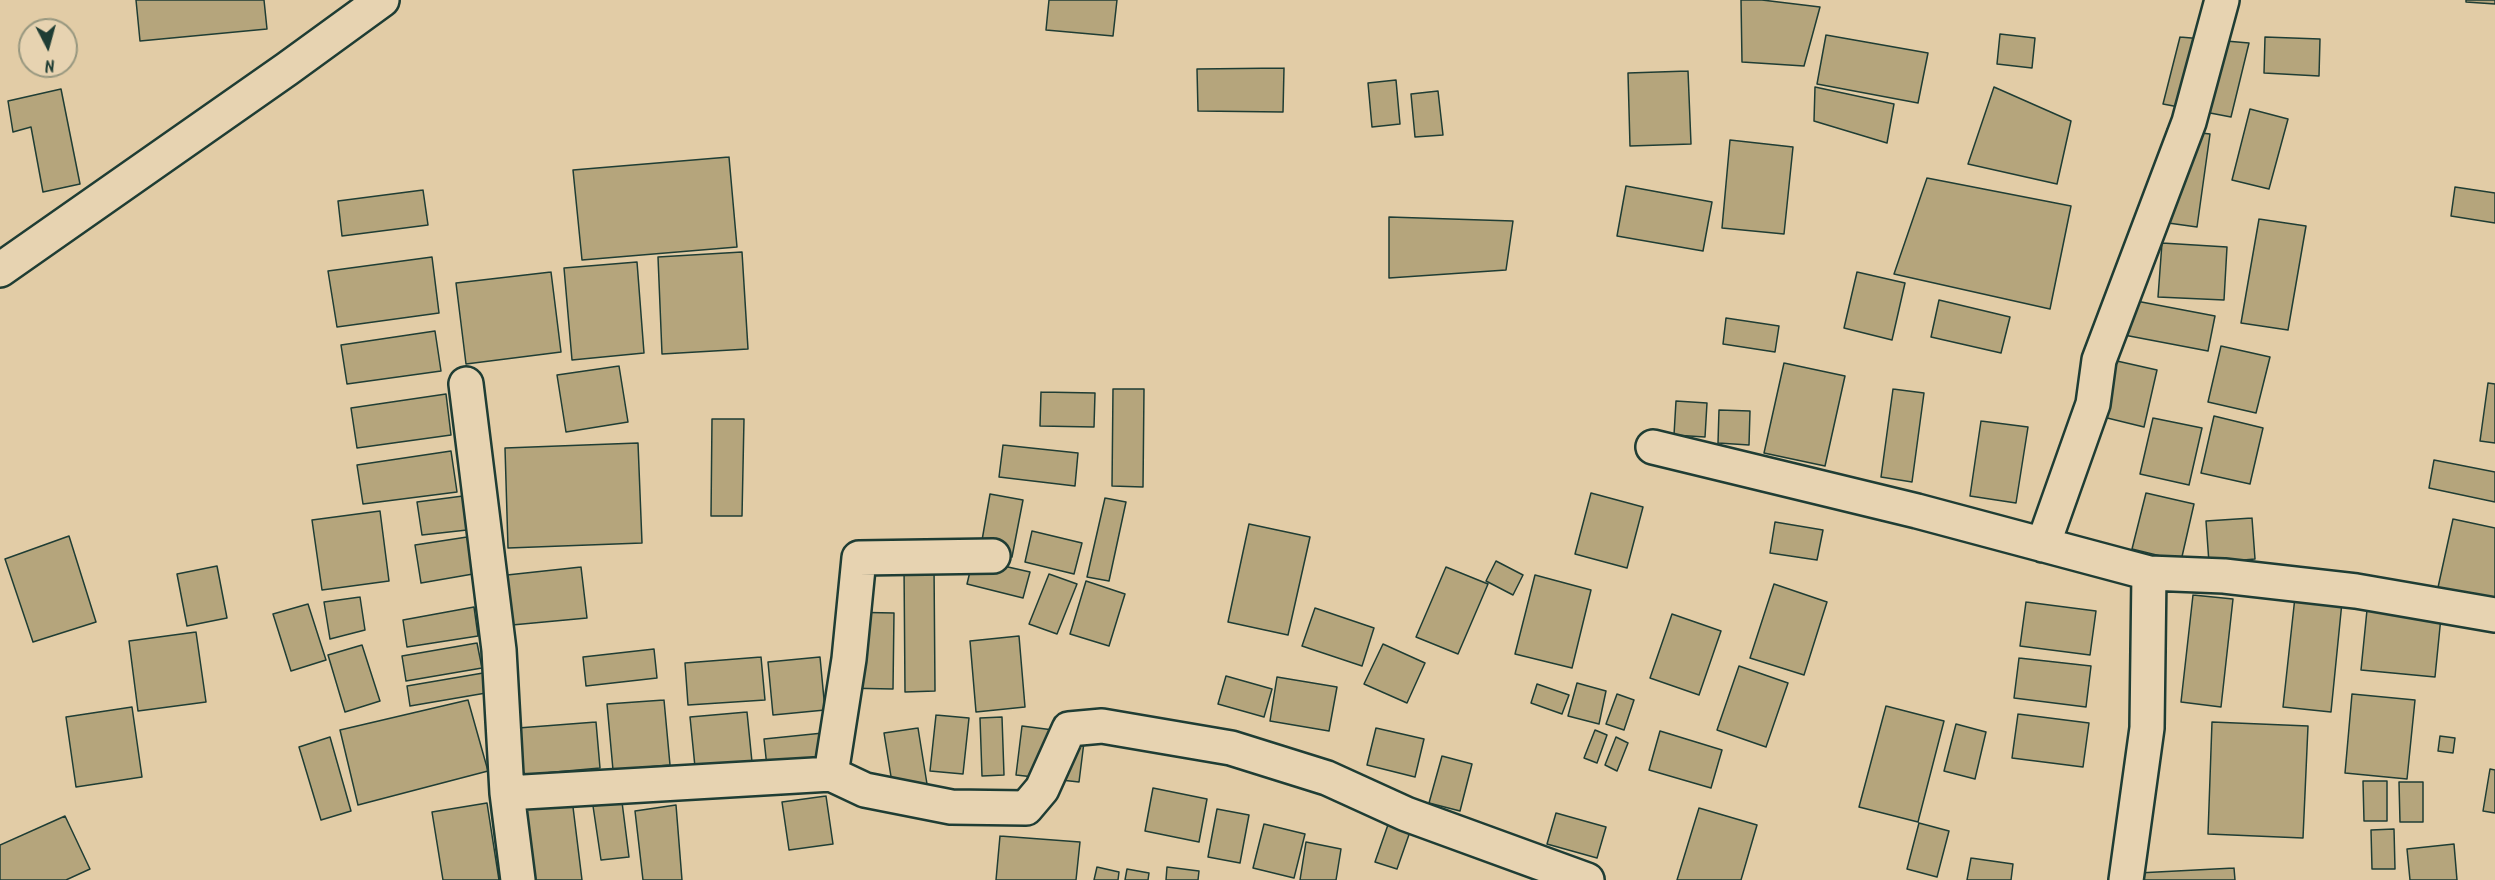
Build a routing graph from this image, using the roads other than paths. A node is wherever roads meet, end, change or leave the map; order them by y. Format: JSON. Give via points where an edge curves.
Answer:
{"nodes":[{"id":1,"x":382,"y":0,"type":"edge"},
{"id":2,"x":2222,"y":0,"type":"edge"},
{"id":3,"x":0,"y":270,"type":"edge"},
{"id":4,"x":466,"y":384,"type":"dead end"},
{"id":5,"x":1653,"y":447,"type":"dead end"},
{"id":6,"x":2043,"y":545,"type":"junction"},
{"id":7,"x":993,"y":556,"type":"dead end"},
{"id":8,"x":2149,"y":573,"type":"junction"},
{"id":9,"x":2495,"y":615,"type":"edge"},
{"id":10,"x":831,"y":774,"type":"junction"},
{"id":11,"x":507,"y":793,"type":"junction"},
{"id":12,"x":518,"y":880,"type":"edge"},
{"id":13,"x":1587,"y":880,"type":"edge"},
{"id":14,"x":2126,"y":880,"type":"edge"}],
"edges":[{"from":1,"to":3,"type":"street"},
{"from":2,"to":6,"type":"street","via":[[2189,122],[2099,360],[2093,405]]},
{"from":4,"to":11,"type":"street","via":[[499,650]]},
{"from":5,"to":6,"type":"street"},
{"from":6,"to":8,"type":"street"},
{"from":7,"to":10,"type":"street","via":[[859,558],[849,659]]},
{"from":8,"to":9,"type":"street","via":[[2224,576],[2345,590]]},
{"from":8,"to":14,"type":"street","via":[[2147,728]]},
{"from":10,"to":11,"type":"street"},
{"from":10,"to":13,"type":"street","via":[[865,790],[951,807],[1026,808],[1042,789],[1069,729],[1102,726],[1231,748],[1327,778],[1406,814]]},
{"from":11,"to":12,"type":"street"}]}
